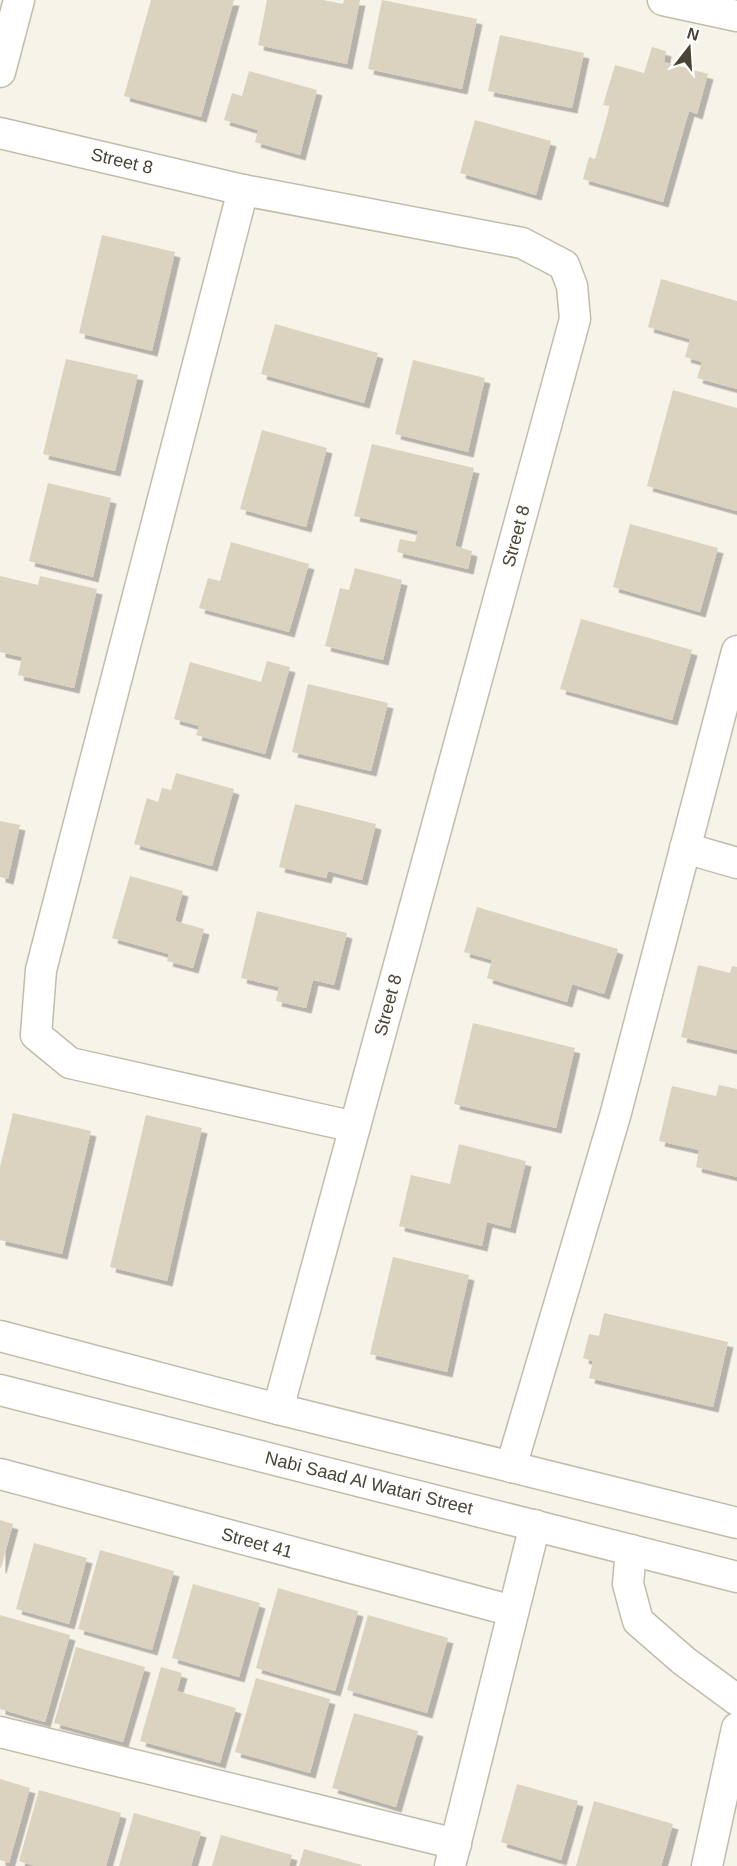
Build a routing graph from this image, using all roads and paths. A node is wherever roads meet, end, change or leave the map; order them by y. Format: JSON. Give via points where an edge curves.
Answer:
{"nodes":[{"id":1,"x":19,"y":0,"type":"edge"},
{"id":2,"x":668,"y":1,"type":"edge"},
{"id":3,"x":725,"y":9,"type":"edge"},
{"id":4,"x":0,"y":72,"type":"edge"},
{"id":5,"x":0,"y":133,"type":"edge"},
{"id":6,"x":243,"y":190,"type":"junction"},
{"id":7,"x":737,"y":651,"type":"edge"},
{"id":8,"x":685,"y":848,"type":"junction"},
{"id":9,"x":737,"y":862,"type":"edge"},
{"id":10,"x":355,"y":1126,"type":"junction"},
{"id":11,"x":0,"y":1336,"type":"edge"},
{"id":12,"x":0,"y":1390,"type":"edge"},
{"id":13,"x":278,"y":1409,"type":"junction"},
{"id":14,"x":511,"y":1467,"type":"junction"},
{"id":15,"x":0,"y":1474,"type":"edge"},
{"id":16,"x":737,"y":1523,"type":"edge"},
{"id":17,"x":535,"y":1525,"type":"junction"},
{"id":18,"x":631,"y":1550,"type":"junction"},
{"id":19,"x":737,"y":1577,"type":"edge"},
{"id":20,"x":513,"y":1611,"type":"junction"},
{"id":21,"x":737,"y":1700,"type":"edge"},
{"id":22,"x":737,"y":1728,"type":"edge"},
{"id":23,"x":0,"y":1732,"type":"edge"},
{"id":24,"x":453,"y":1855,"type":"edge"},
{"id":25,"x":707,"y":1866,"type":"edge"}],
"edges":[{"from":1,"to":4,"type":"street"},
{"from":2,"to":3,"type":"street"},
{"from":5,"to":6,"type":"street","name":"Street 8"},
{"from":6,"to":10,"type":"street","via":[[41,970],[36,1035],[70,1063]]},
{"from":6,"to":10,"type":"street","name":"Street 8","via":[[522,243],[564,265],[572,286],[575,319]]},
{"from":7,"to":8,"type":"street"},
{"from":8,"to":9,"type":"street"},
{"from":8,"to":14,"type":"street","via":[[615,1116]]},
{"from":10,"to":13,"type":"street","name":"Street 8"},
{"from":11,"to":13,"type":"street"},
{"from":12,"to":17,"type":"street","name":"Nabi Saad Al Watari Street"},
{"from":13,"to":14,"type":"street"},
{"from":14,"to":16,"type":"street"},
{"from":15,"to":20,"type":"street","name":"Street 41"},
{"from":17,"to":18,"type":"street","name":"Nabi Saad Al Watari Street"},
{"from":17,"to":20,"type":"street"},
{"from":18,"to":19,"type":"street","name":"Nabi Saad Al Watari Street"},
{"from":18,"to":21,"type":"street","via":[[628,1584],[638,1621]]},
{"from":20,"to":24,"type":"street"},
{"from":22,"to":25,"type":"street"},
{"from":23,"to":24,"type":"street"}]}
